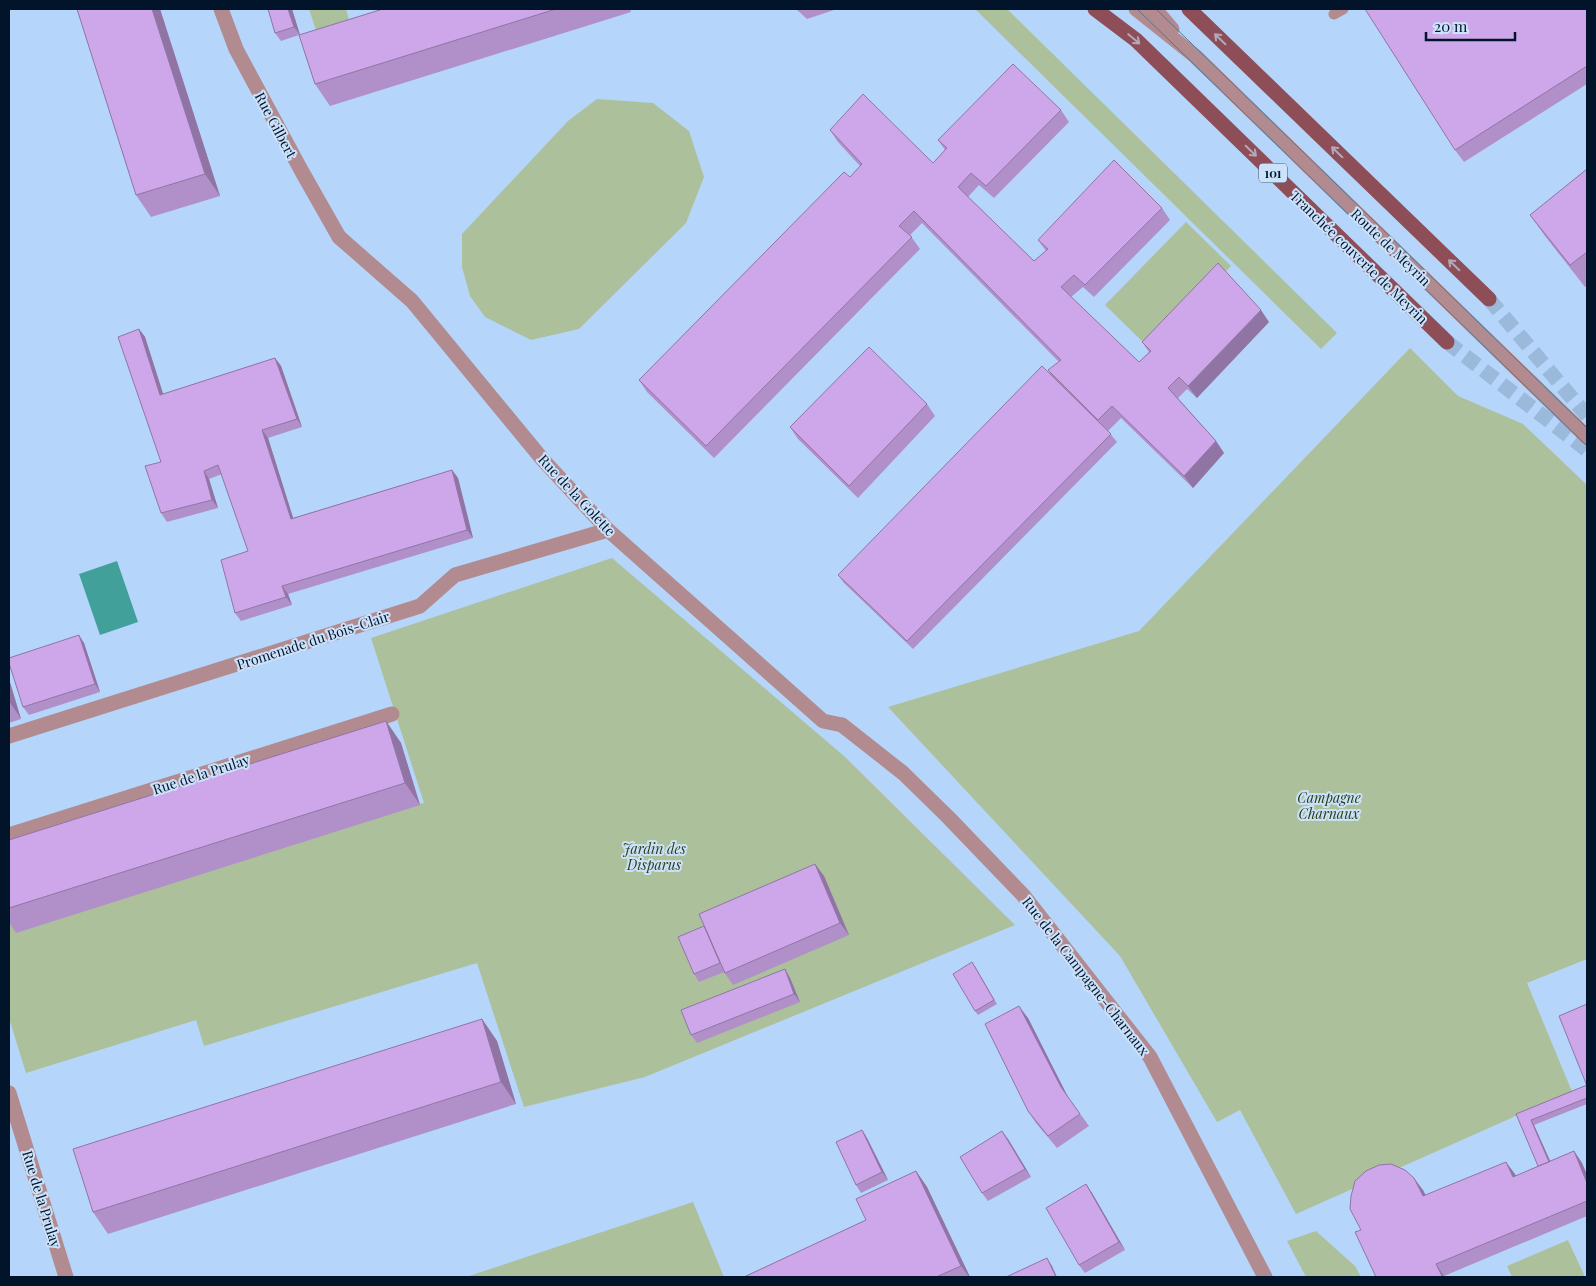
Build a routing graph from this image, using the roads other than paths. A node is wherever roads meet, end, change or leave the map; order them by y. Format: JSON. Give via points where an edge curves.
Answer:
{"nodes":[{"id":1,"x":221,"y":9,"type":"edge"},
{"id":2,"x":1095,"y":9,"type":"edge"},
{"id":3,"x":1136,"y":9,"type":"edge"},
{"id":4,"x":1155,"y":9,"type":"edge"},
{"id":5,"x":1189,"y":9,"type":"edge"},
{"id":6,"x":1195,"y":56,"type":"junction"},
{"id":7,"x":339,"y":237,"type":"joint"},
{"id":8,"x":1489,"y":299,"type":"tunnel mouth"},
{"id":9,"x":1447,"y":342,"type":"tunnel mouth"},
{"id":10,"x":1587,"y":437,"type":"edge"},
{"id":11,"x":608,"y":530,"type":"junction"},
{"id":12,"x":392,"y":714,"type":"dead end"},
{"id":13,"x":842,"y":725,"type":"joint"},
{"id":14,"x":9,"y":736,"type":"edge"},
{"id":15,"x":9,"y":835,"type":"edge"},
{"id":16,"x":9,"y":1093,"type":"edge"},
{"id":17,"x":66,"y":1277,"type":"edge"},
{"id":18,"x":1266,"y":1277,"type":"edge"}],
"edges":[{"from":1,"to":7,"type":"street","name":"Rue Gilbert","via":[[236,49]]},
{"from":2,"to":9,"type":"main road","name":"Tranchée couverte de Meyrin","number":"101","one_way":true,"via":[[1136,40]]},
{"from":3,"to":6,"type":"street"},
{"from":4,"to":6,"type":"street"},
{"from":8,"to":5,"type":"main road","one_way":true},
{"from":6,"to":10,"type":"street","name":"Route de Meyrin"},
{"from":7,"to":11,"type":"street","name":"Rue de la Golette","via":[[412,301],[543,460]]},
{"from":11,"to":13,"type":"street","name":"Rue de la Golette","via":[[823,721]]},
{"from":11,"to":14,"type":"street","name":"Promenade du Bois-Clair","via":[[455,575],[420,606]]},
{"from":12,"to":15,"type":"street","name":"Rue de la Prulay"},
{"from":13,"to":18,"type":"street","name":"Rue de la Campagne-Charnaux","via":[[903,773],[1023,895],[1150,1057]]},
{"from":16,"to":17,"type":"street","name":"Rue de la Prulay"}]}
